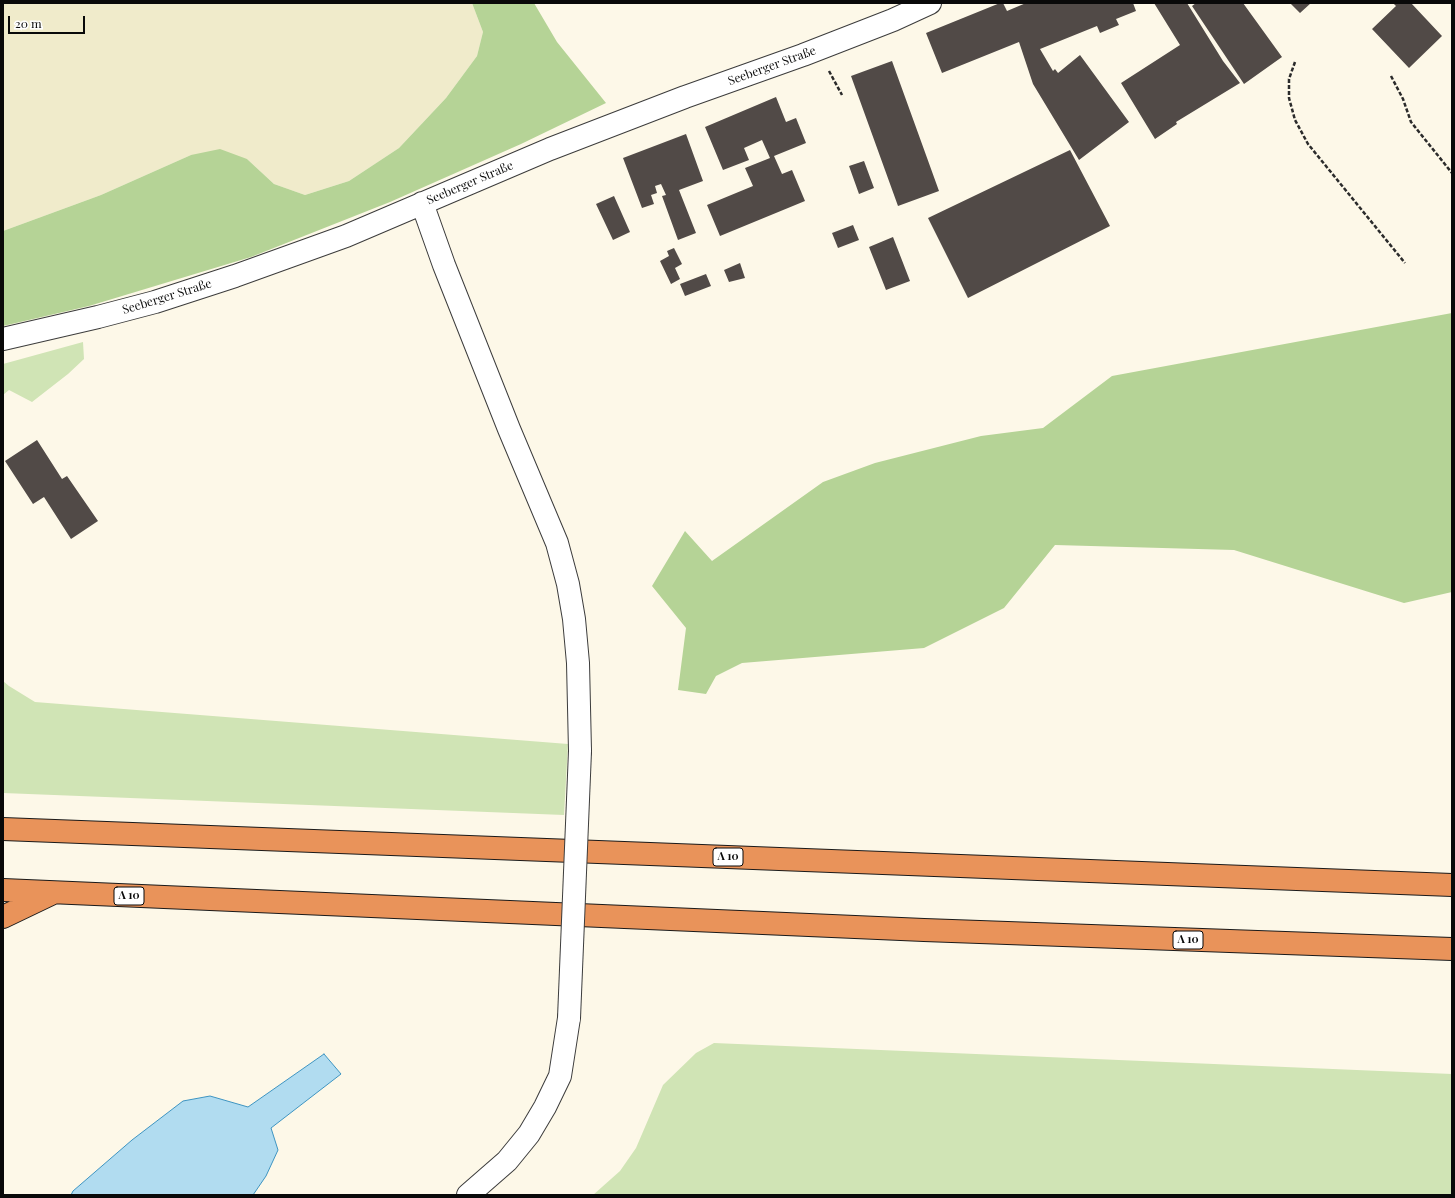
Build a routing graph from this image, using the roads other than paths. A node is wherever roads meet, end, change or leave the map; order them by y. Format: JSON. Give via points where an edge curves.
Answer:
{"nodes":[{"id":1,"x":930,"y":3,"type":"edge"},
{"id":2,"x":422,"y":204,"type":"junction"},
{"id":3,"x":3,"y":339,"type":"edge"},
{"id":4,"x":3,"y":829,"type":"edge"},
{"id":5,"x":1452,"y":885,"type":"edge"},
{"id":6,"x":3,"y":890,"type":"edge"},
{"id":7,"x":53,"y":892,"type":"junction"},
{"id":8,"x":3,"y":917,"type":"edge"},
{"id":9,"x":1452,"y":949,"type":"edge"},
{"id":10,"x":468,"y":1195,"type":"edge"}],
"edges":[{"from":1,"to":2,"type":"street","name":"Seeberger Straße","via":[[803,55],[556,147]]},
{"from":2,"to":3,"type":"street","name":"Seeberger Straße","via":[[346,236],[155,302]]},
{"from":2,"to":10,"type":"street","bridge":true,"via":[[509,429],[557,543],[568,584],[578,663],[580,751],[569,1018],[560,1076],[529,1134],[507,1161]]},
{"from":4,"to":5,"type":"highway","number":"A 10"},
{"from":6,"to":7,"type":"highway","number":"A 10"},
{"from":7,"to":8,"type":"highway"},
{"from":7,"to":9,"type":"highway","number":"A 10","via":[[924,930]]}]}
